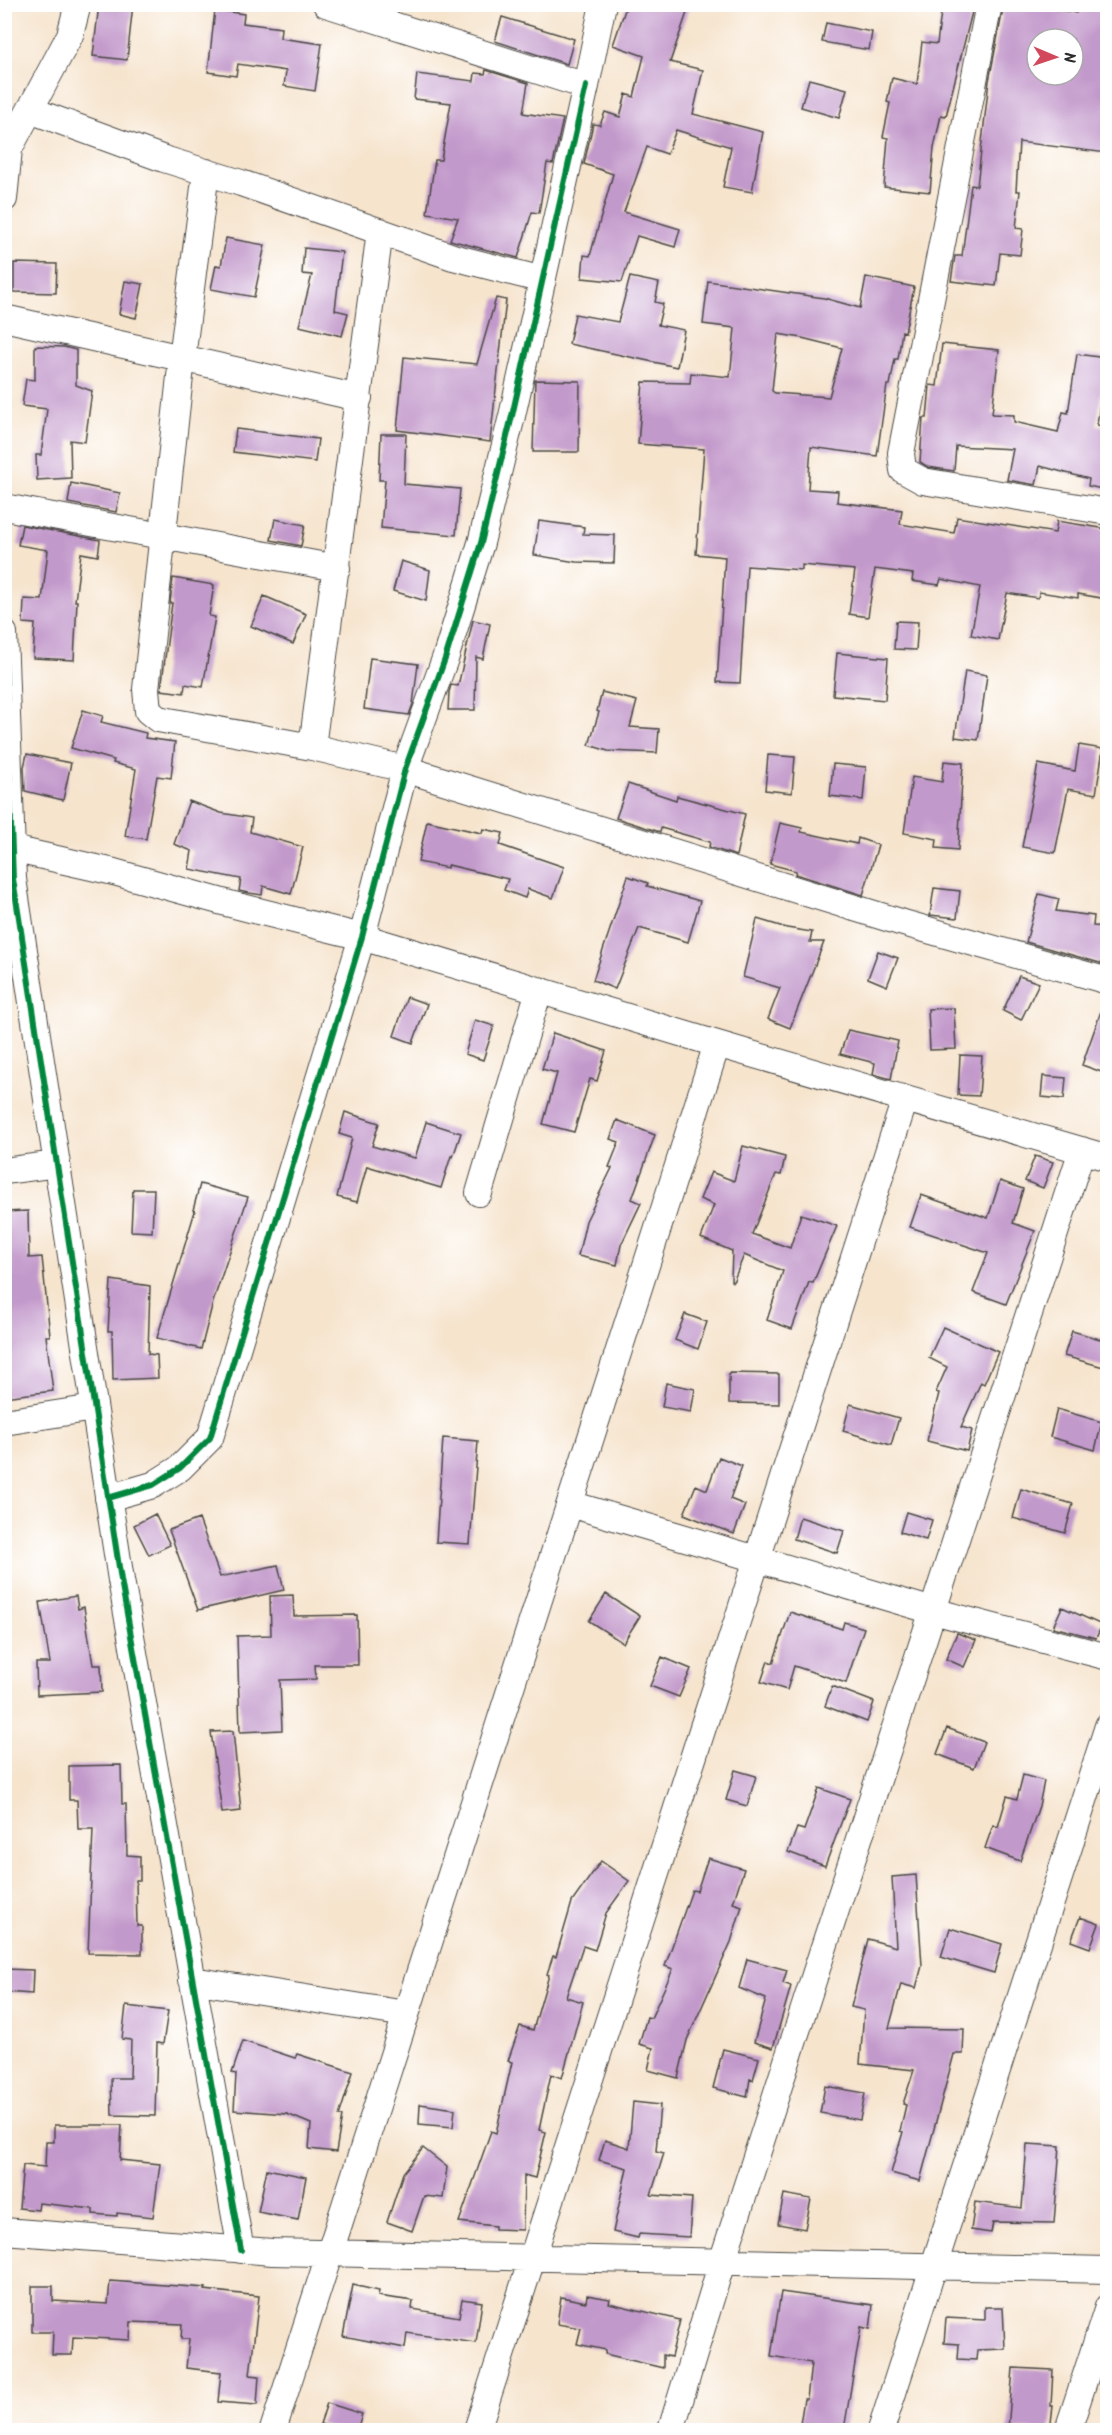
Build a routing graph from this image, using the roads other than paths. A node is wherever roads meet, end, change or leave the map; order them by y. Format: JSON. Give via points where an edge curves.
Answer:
{"nodes":[{"id":1,"x":78,"y":4,"type":"edge"},
{"id":2,"x":326,"y":4,"type":"edge"},
{"id":3,"x":603,"y":4,"type":"edge"},
{"id":4,"x":989,"y":4,"type":"edge"},
{"id":5,"x":586,"y":86,"type":"junction"},
{"id":6,"x":30,"y":110,"type":"junction"},
{"id":7,"x":7,"y":149,"type":"edge"},
{"id":8,"x":206,"y":172,"type":"junction"},
{"id":9,"x":4,"y":199,"type":"edge"},
{"id":10,"x":380,"y":231,"type":"junction"},
{"id":11,"x":543,"y":280,"type":"junction"},
{"id":12,"x":4,"y":318,"type":"edge"},
{"id":13,"x":182,"y":358,"type":"junction"},
{"id":14,"x":359,"y":398,"type":"junction"},
{"id":15,"x":4,"y":507,"type":"edge"},
{"id":16,"x":1107,"y":512,"type":"edge"},
{"id":17,"x":161,"y":536,"type":"junction"},
{"id":18,"x":337,"y":568,"type":"junction"},
{"id":19,"x":4,"y":633,"type":"edge"},
{"id":20,"x":312,"y":747,"type":"junction"},
{"id":21,"x":405,"y":769,"type":"junction"},
{"id":22,"x":12,"y":849,"type":"junction"},
{"id":23,"x":9,"y":879,"type":"edge"},
{"id":24,"x":362,"y":937,"type":"junction"},
{"id":25,"x":1107,"y":981,"type":"edge"},
{"id":26,"x":539,"y":990,"type":"junction"},
{"id":27,"x":717,"y":1044,"type":"junction"},
{"id":28,"x":905,"y":1099,"type":"junction"},
{"id":29,"x":1082,"y":1150,"type":"junction"},
{"id":30,"x":1107,"y":1158,"type":"edge"},
{"id":31,"x":57,"y":1164,"type":"junction"},
{"id":32,"x":4,"y":1171,"type":"edge"},
{"id":33,"x":479,"y":1193,"type":"dead end"},
{"id":34,"x":94,"y":1408,"type":"junction"},
{"id":35,"x":4,"y":1422,"type":"edge"},
{"id":36,"x":108,"y":1498,"type":"junction"},
{"id":37,"x":570,"y":1504,"type":"junction"},
{"id":38,"x":758,"y":1559,"type":"junction"},
{"id":39,"x":933,"y":1611,"type":"junction"},
{"id":40,"x":1107,"y":1657,"type":"edge"},
{"id":41,"x":1107,"y":1726,"type":"edge"},
{"id":42,"x":192,"y":1980,"type":"junction"},
{"id":43,"x":406,"y":2014,"type":"junction"},
{"id":44,"x":4,"y":2231,"type":"edge"},
{"id":45,"x":241,"y":2250,"type":"junction"},
{"id":46,"x":329,"y":2254,"type":"junction"},
{"id":47,"x":533,"y":2258,"type":"junction"},
{"id":48,"x":722,"y":2262,"type":"junction"},
{"id":49,"x":934,"y":2267,"type":"junction"},
{"id":50,"x":1107,"y":2270,"type":"edge"},
{"id":51,"x":1107,"y":2307,"type":"edge"},
{"id":52,"x":273,"y":2430,"type":"edge"},
{"id":53,"x":477,"y":2430,"type":"edge"},
{"id":54,"x":671,"y":2430,"type":"edge"},
{"id":55,"x":881,"y":2430,"type":"edge"},
{"id":56,"x":1068,"y":2430,"type":"edge"}],
"edges":[{"from":1,"to":6,"type":"street","via":[[70,35]]},
{"from":2,"to":5,"type":"street"},
{"from":3,"to":5,"type":"street"},
{"from":4,"to":16,"type":"street","via":[[901,453],[903,470],[923,482]]},
{"from":5,"to":11,"type":"street"},
{"from":6,"to":7,"type":"street"},
{"from":6,"to":8,"type":"street"},
{"from":7,"to":9,"type":"street"},
{"from":8,"to":10,"type":"street"},
{"from":8,"to":13,"type":"street"},
{"from":10,"to":11,"type":"street","via":[[453,257]]},
{"from":10,"to":14,"type":"street"},
{"from":11,"to":21,"type":"street","via":[[481,543]]},
{"from":12,"to":13,"type":"street"},
{"from":13,"to":14,"type":"street"},
{"from":13,"to":17,"type":"street"},
{"from":14,"to":18,"type":"street"},
{"from":15,"to":17,"type":"street"},
{"from":17,"to":18,"type":"street"},
{"from":17,"to":20,"type":"street","via":[[146,689],[148,711],[158,719]]},
{"from":18,"to":20,"type":"street"},
{"from":19,"to":22,"type":"street"},
{"from":20,"to":21,"type":"street"},
{"from":21,"to":24,"type":"street"},
{"from":21,"to":25,"type":"street","via":[[900,922]]},
{"from":22,"to":23,"type":"street"},
{"from":22,"to":24,"type":"street"},
{"from":23,"to":31,"type":"street"},
{"from":24,"to":26,"type":"street"},
{"from":24,"to":36,"type":"street","via":[[210,1438],[180,1467],[153,1485]]},
{"from":26,"to":27,"type":"street"},
{"from":26,"to":33,"type":"street"},
{"from":27,"to":28,"type":"street"},
{"from":27,"to":37,"type":"street"},
{"from":28,"to":29,"type":"street"},
{"from":28,"to":38,"type":"street"},
{"from":29,"to":30,"type":"street"},
{"from":29,"to":39,"type":"street"},
{"from":31,"to":32,"type":"street"},
{"from":31,"to":34,"type":"street"},
{"from":34,"to":35,"type":"street"},
{"from":34,"to":36,"type":"street"},
{"from":36,"to":42,"type":"street"},
{"from":37,"to":38,"type":"street"},
{"from":37,"to":43,"type":"street"},
{"from":38,"to":39,"type":"street"},
{"from":38,"to":47,"type":"street"},
{"from":39,"to":40,"type":"street"},
{"from":39,"to":48,"type":"street"},
{"from":41,"to":49,"type":"street"},
{"from":42,"to":43,"type":"street"},
{"from":42,"to":45,"type":"street"},
{"from":43,"to":46,"type":"street"},
{"from":44,"to":45,"type":"street"},
{"from":45,"to":46,"type":"street"},
{"from":46,"to":47,"type":"street"},
{"from":46,"to":52,"type":"street"},
{"from":47,"to":48,"type":"street"},
{"from":47,"to":53,"type":"street"},
{"from":48,"to":49,"type":"street"},
{"from":48,"to":54,"type":"street"},
{"from":49,"to":50,"type":"street"},
{"from":49,"to":55,"type":"street"},
{"from":51,"to":56,"type":"street"}]}
